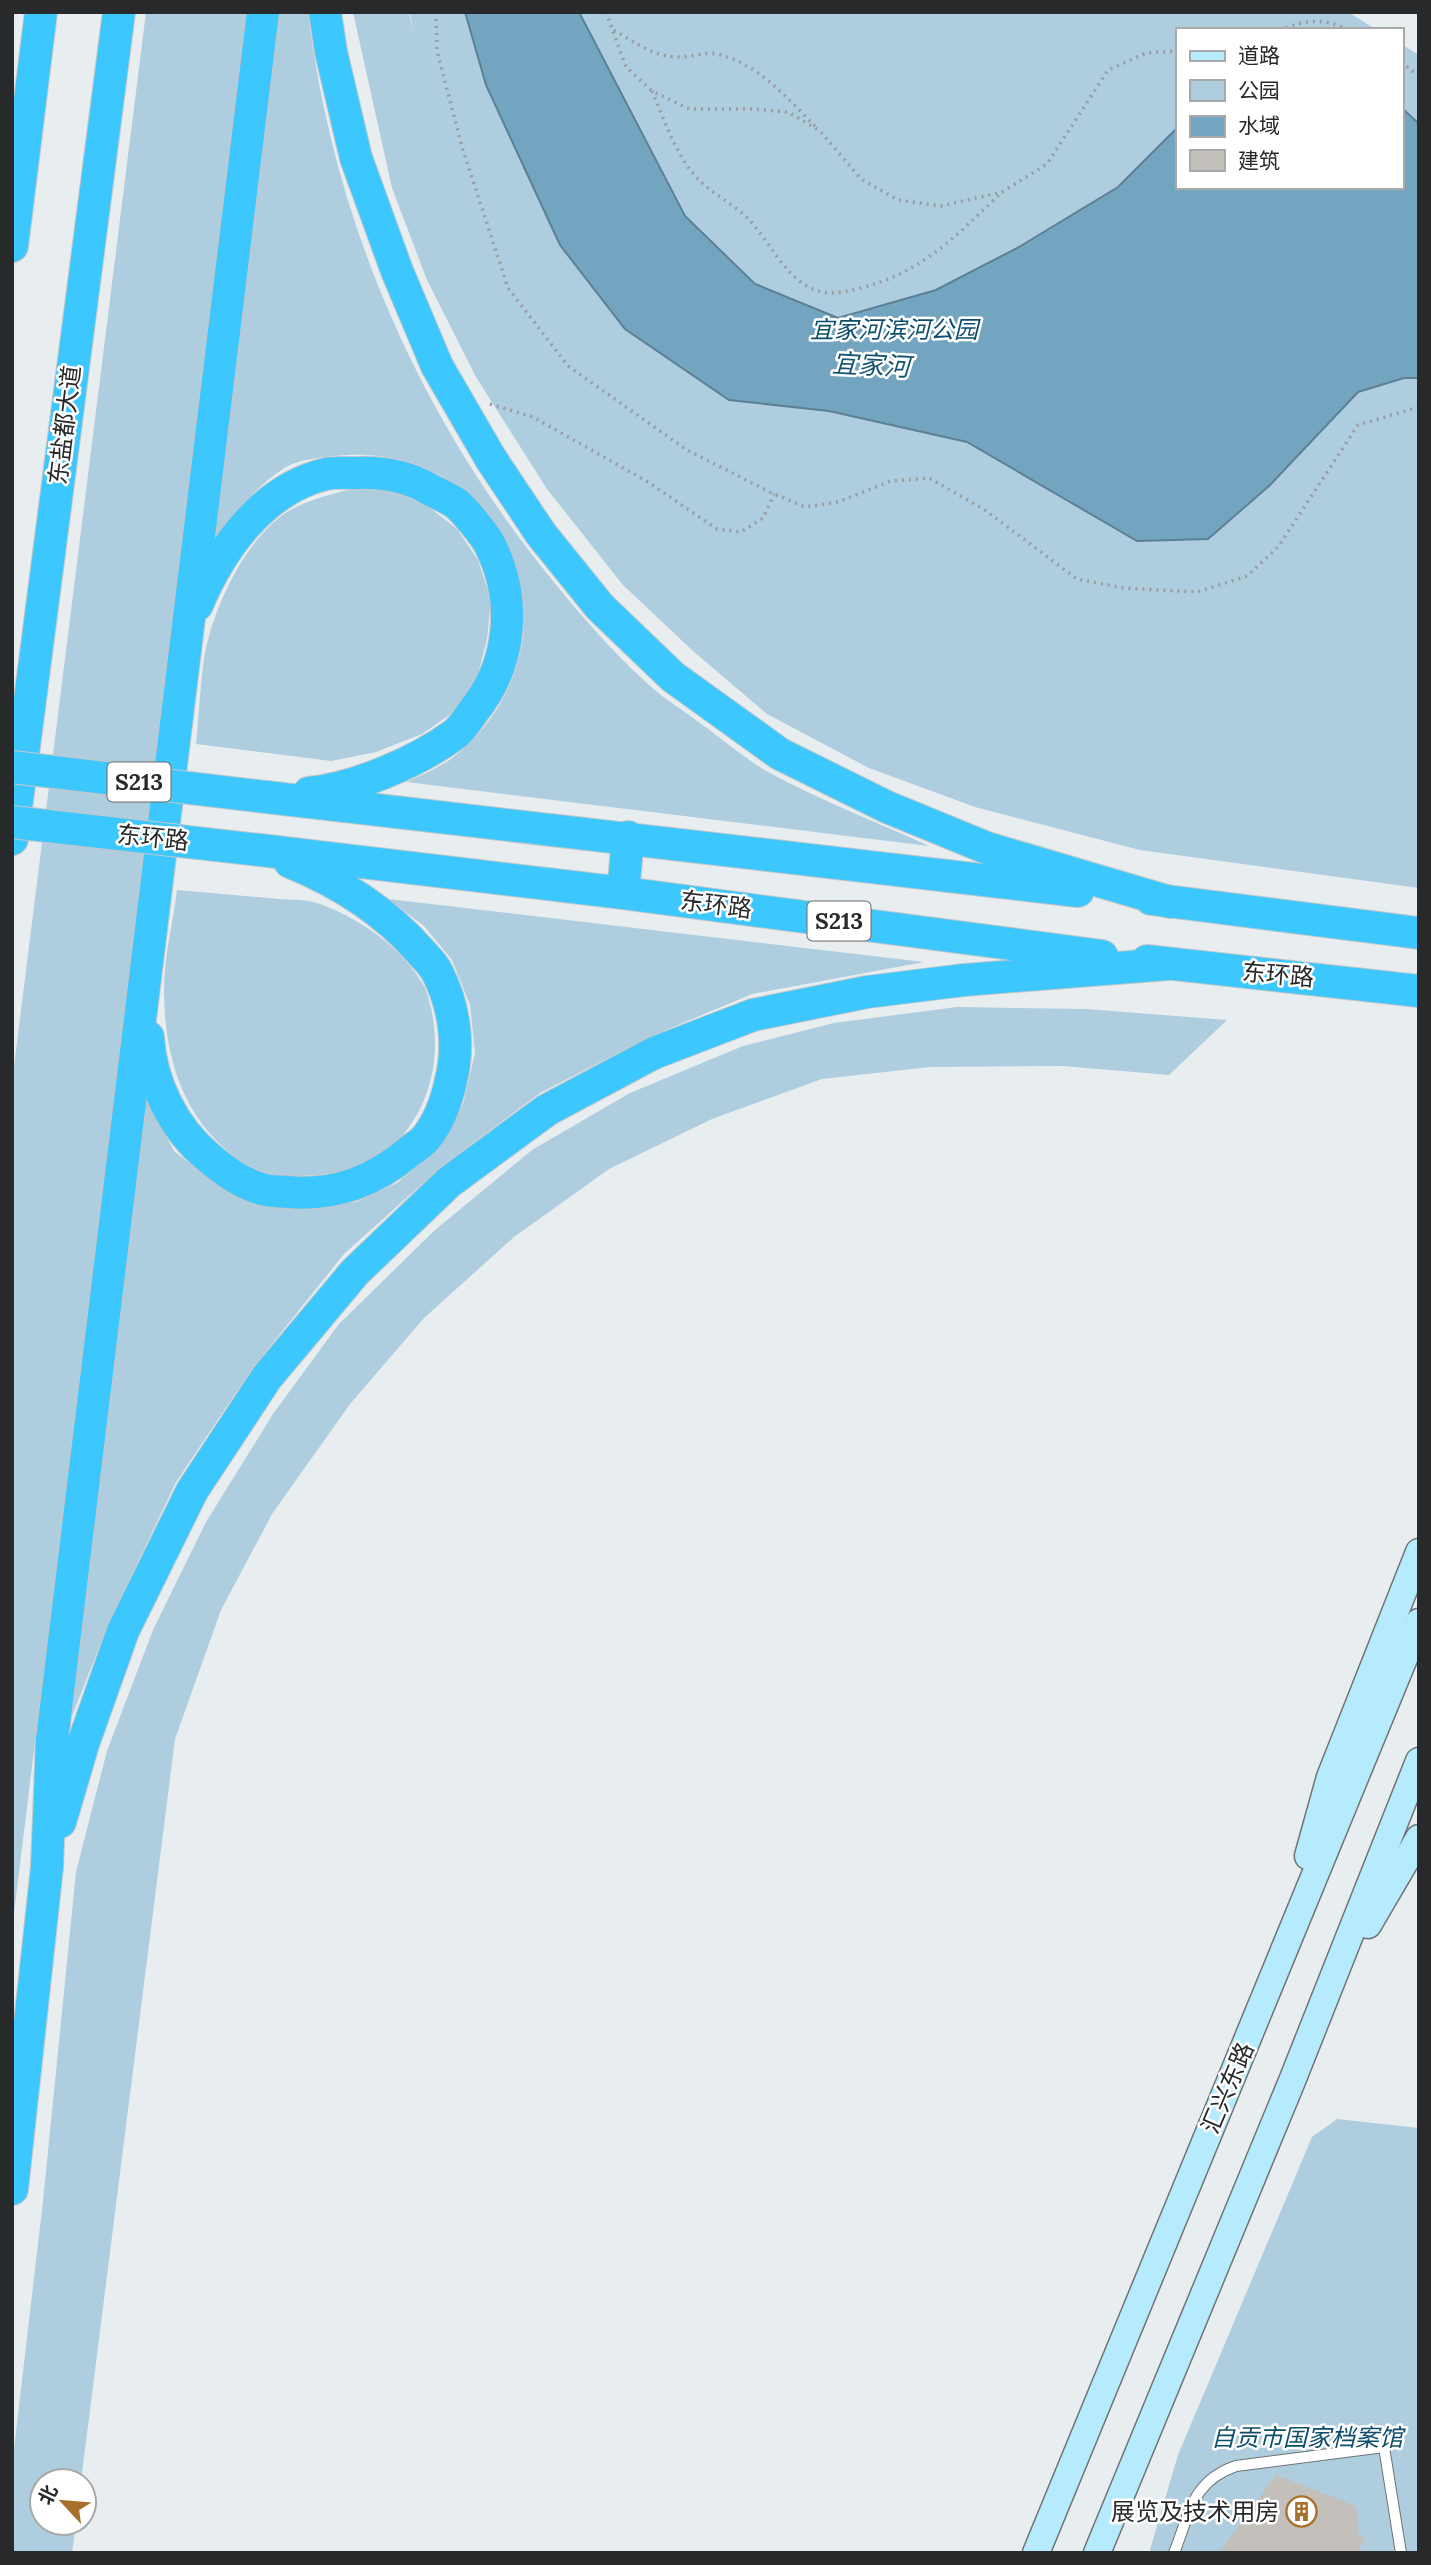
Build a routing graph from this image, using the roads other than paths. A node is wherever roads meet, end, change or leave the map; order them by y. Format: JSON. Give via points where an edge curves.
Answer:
{"nodes":[{"id":1,"x":41,"y":12,"type":"edge"},
{"id":2,"x":119,"y":12,"type":"edge"},
{"id":3,"x":263,"y":12,"type":"edge"},
{"id":4,"x":325,"y":12,"type":"edge"},
{"id":5,"x":12,"y":246,"type":"edge"},
{"id":6,"x":187,"y":629,"type":"junction"},
{"id":7,"x":12,"y":767,"type":"edge"},
{"id":8,"x":266,"y":797,"type":"junction"},
{"id":9,"x":12,"y":822,"type":"edge"},
{"id":10,"x":628,"y":837,"type":"junction"},
{"id":11,"x":12,"y":839,"type":"edge"},
{"id":12,"x":260,"y":850,"type":"junction"},
{"id":13,"x":623,"y":893,"type":"junction"},
{"id":14,"x":1170,"y":902,"type":"junction"},
{"id":15,"x":1419,"y":933,"type":"edge"},
{"id":16,"x":1168,"y":964,"type":"junction"},
{"id":17,"x":1419,"y":990,"type":"edge"},
{"id":18,"x":144,"y":995,"type":"junction"},
{"id":19,"x":1419,"y":1552,"type":"edge"},
{"id":20,"x":1419,"y":1622,"type":"edge"},
{"id":21,"x":1419,"y":1761,"type":"edge"},
{"id":22,"x":1419,"y":1838,"type":"edge"},
{"id":23,"x":47,"y":1867,"type":"junction"},
{"id":24,"x":1273,"y":1979,"type":"junction"},
{"id":25,"x":1323,"y":2003,"type":"junction"},
{"id":26,"x":12,"y":2189,"type":"edge"},
{"id":27,"x":1037,"y":2553,"type":"edge"},
{"id":28,"x":1097,"y":2553,"type":"edge"},
{"id":29,"x":1174,"y":2553,"type":"edge"},
{"id":30,"x":1401,"y":2553,"type":"edge"}],
"edges":[{"from":1,"to":5,"type":"highway"},
{"from":2,"to":11,"type":"highway","name":"东盐都大道"},
{"from":3,"to":6,"type":"highway"},
{"from":4,"to":14,"type":"highway","via":[[356,158],[437,366],[541,534],[600,607],[673,677],[780,754],[887,807],[987,848]]},
{"from":6,"to":8,"type":"highway","via":[[206,585],[249,519],[284,491],[327,474],[376,472],[417,482],[457,504],[490,544],[509,610],[505,652],[486,695],[457,733],[364,781],[321,792]]},
{"from":6,"to":18,"type":"highway"},
{"from":7,"to":8,"type":"highway","number":"S213","bridge":true},
{"from":8,"to":10,"type":"highway","number":"S213"},
{"from":9,"to":12,"type":"highway","name":"东环路","number":"S213","bridge":true},
{"from":10,"to":13,"type":"highway"},
{"from":10,"to":14,"type":"highway","number":"S213"},
{"from":12,"to":13,"type":"highway","name":"东环路","number":"S213"},
{"from":12,"to":18,"type":"highway","via":[[352,892],[406,935],[436,970],[455,1028],[455,1063],[446,1100],[426,1138],[387,1170],[352,1186],[308,1194],[262,1189],[225,1172],[191,1143],[163,1098],[149,1055]]},
{"from":13,"to":16,"type":"highway","name":"东环路","number":"S213"},
{"from":14,"to":15,"type":"highway","number":"S213"},
{"from":16,"to":17,"type":"highway","name":"东环路","number":"S213"},
{"from":16,"to":23,"type":"highway","via":[[880,990],[753,1015],[654,1053],[547,1110],[449,1182],[355,1272],[276,1366],[192,1491],[123,1631]]},
{"from":18,"to":23,"type":"highway","via":[[52,1740]]},
{"from":19,"to":24,"type":"main road","via":[[1330,1777]]},
{"from":20,"to":24,"type":"main road","name":"汇兴东路"},
{"from":21,"to":25,"type":"main road"},
{"from":22,"to":25,"type":"main road"},
{"from":23,"to":26,"type":"highway"},
{"from":24,"to":27,"type":"main road","name":"汇兴东路"},
{"from":25,"to":28,"type":"main road"},
{"from":29,"to":30,"type":"lane","via":[[1198,2493],[1219,2472],[1384,2447]]}]}
